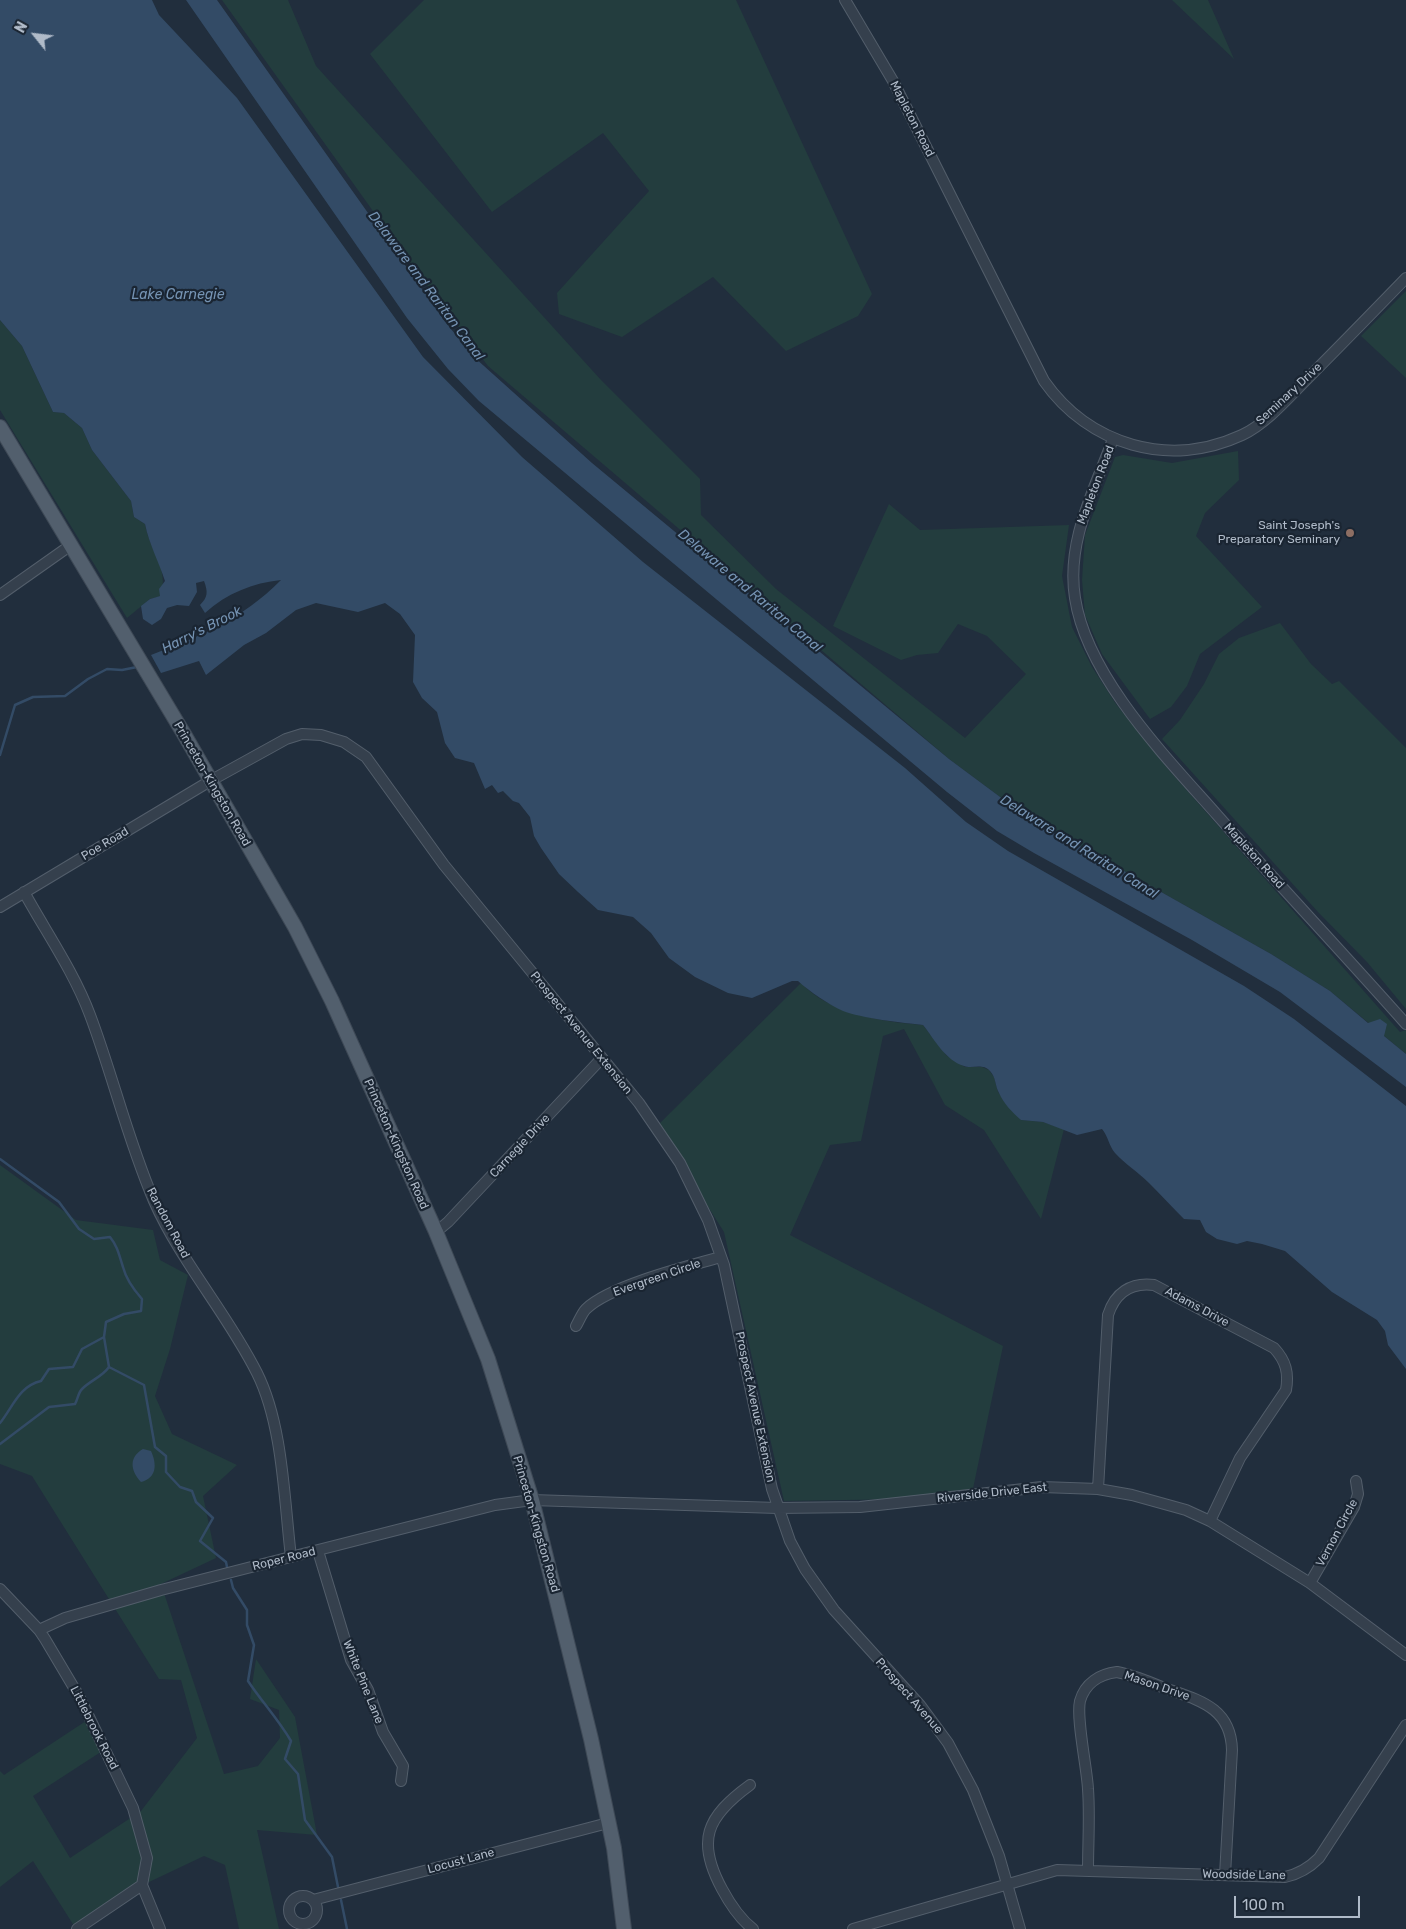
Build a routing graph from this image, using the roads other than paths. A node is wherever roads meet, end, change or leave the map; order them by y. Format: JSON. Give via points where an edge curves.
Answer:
{"nodes":[{"id":1,"x":845,"y":0,"type":"edge"},
{"id":2,"x":1406,"y":278,"type":"edge"},
{"id":3,"x":0,"y":427,"type":"edge"},
{"id":4,"x":1113,"y":439,"type":"junction"},
{"id":5,"x":71,"y":545,"type":"junction"},
{"id":6,"x":0,"y":595,"type":"edge"},
{"id":7,"x":210,"y":781,"type":"junction"},
{"id":8,"x":24,"y":892,"type":"junction"},
{"id":9,"x":0,"y":907,"type":"edge"},
{"id":10,"x":1406,"y":1024,"type":"edge"},
{"id":11,"x":602,"y":1058,"type":"junction"},
{"id":12,"x":436,"y":1232,"type":"junction"},
{"id":13,"x":721,"y":1257,"type":"junction"},
{"id":14,"x":576,"y":1326,"type":"dead end"},
{"id":15,"x":1356,"y":1482,"type":"dead end"},
{"id":16,"x":1098,"y":1489,"type":"junction"},
{"id":17,"x":532,"y":1500,"type":"junction"},
{"id":18,"x":777,"y":1508,"type":"junction"},
{"id":19,"x":1210,"y":1521,"type":"junction"},
{"id":20,"x":318,"y":1551,"type":"junction"},
{"id":21,"x":291,"y":1558,"type":"junction"},
{"id":22,"x":1310,"y":1583,"type":"junction"},
{"id":23,"x":0,"y":1589,"type":"edge"},
{"id":24,"x":39,"y":1630,"type":"junction"},
{"id":25,"x":1406,"y":1655,"type":"edge"},
{"id":26,"x":1406,"y":1725,"type":"edge"},
{"id":27,"x":401,"y":1781,"type":"dead end"},
{"id":28,"x":750,"y":1785,"type":"dead end"},
{"id":29,"x":608,"y":1823,"type":"junction"},
{"id":30,"x":1088,"y":1870,"type":"junction"},
{"id":31,"x":1224,"y":1875,"type":"junction"},
{"id":32,"x":1006,"y":1884,"type":"junction"},
{"id":33,"x":142,"y":1885,"type":"junction"},
{"id":34,"x":313,"y":1900,"type":"dead end"},
{"id":35,"x":77,"y":1929,"type":"edge"},
{"id":36,"x":160,"y":1929,"type":"edge"},
{"id":37,"x":624,"y":1929,"type":"edge"},
{"id":38,"x":753,"y":1929,"type":"edge"},
{"id":39,"x":853,"y":1929,"type":"edge"},
{"id":40,"x":1020,"y":1929,"type":"edge"}],
"edges":[{"from":1,"to":4,"type":"street","name":"Mapleton Road","via":[[893,81],[1044,381],[1066,408]]},
{"from":2,"to":4,"type":"street","name":"Seminary Drive","via":[[1280,406],[1242,435],[1203,448],[1166,452]]},
{"from":3,"to":5,"type":"main road","name":"Princeton-Kingston Road"},
{"from":4,"to":10,"type":"street","name":"Mapleton Road","via":[[1074,549],[1074,598],[1093,655],[1117,693],[1177,769]]},
{"from":5,"to":6,"type":"street"},
{"from":5,"to":7,"type":"main road","name":"Princeton-Kingston Road"},
{"from":7,"to":8,"type":"street","name":"Poe Road"},
{"from":7,"to":11,"type":"street","name":"Prospect Avenue Extension","via":[[296,736],[321,735],[355,749],[366,757],[444,865]]},
{"from":7,"to":12,"type":"main road","name":"Princeton-Kingston Road","via":[[291,920],[330,996]]},
{"from":8,"to":9,"type":"street","name":"Poe Road"},
{"from":8,"to":21,"type":"street","name":"Random Road","via":[[90,1014],[142,1170],[161,1216],[248,1356],[264,1390],[278,1449]]},
{"from":11,"to":12,"type":"street","name":"Carnegie Drive"},
{"from":11,"to":13,"type":"street","name":"Prospect Avenue Extension","via":[[639,1103],[680,1163],[708,1220]]},
{"from":12,"to":17,"type":"main road","name":"Princeton-Kingston Road","via":[[488,1359]]},
{"from":13,"to":14,"type":"street","name":"Evergreen Circle","via":[[615,1291],[586,1310]]},
{"from":13,"to":18,"type":"street","name":"Prospect Avenue Extension"},
{"from":15,"to":22,"type":"street","name":"Vernon Circle","via":[[1358,1494],[1354,1507]]},
{"from":16,"to":18,"type":"street","name":"Riverside Drive East","via":[[1026,1488],[860,1507]]},
{"from":16,"to":19,"type":"street","name":"Riverside Drive East","via":[[1159,1501]]},
{"from":16,"to":19,"type":"street","name":"Adams Drive","via":[[1108,1315],[1115,1299],[1128,1288],[1154,1285],[1274,1348],[1287,1368],[1286,1390],[1240,1458]]},
{"from":17,"to":18,"type":"street","name":"Riverside Drive East"},
{"from":17,"to":20,"type":"street","name":"Roper Road","via":[[495,1505]]},
{"from":17,"to":29,"type":"main road","name":"Princeton-Kingston Road","via":[[591,1738]]},
{"from":18,"to":32,"type":"street","name":"Prospect Avenue","via":[[790,1541],[819,1590],[920,1705],[948,1743],[973,1790]]},
{"from":19,"to":22,"type":"street","name":"Riverside Drive East"},
{"from":20,"to":21,"type":"street","name":"Roper Road"},
{"from":20,"to":27,"type":"street","name":"White Pine Lane","via":[[352,1660],[368,1690],[383,1732],[403,1766]]},
{"from":21,"to":24,"type":"street","name":"Roper Road","via":[[65,1618]]},
{"from":22,"to":25,"type":"street","name":"Riverside Drive East"},
{"from":23,"to":24,"type":"street","name":"Littlebrook Road"},
{"from":24,"to":33,"type":"street","name":"Littlebrook Road","via":[[80,1698],[133,1808],[147,1858]]},
{"from":26,"to":31,"type":"street","name":"Woodside Lane","via":[[1312,1865],[1284,1877]]},
{"from":28,"to":38,"type":"street","via":[[727,1802],[706,1840],[708,1857],[719,1884],[737,1913]]},
{"from":29,"to":34,"type":"street","name":"Locust Lane"},
{"from":29,"to":37,"type":"main road","name":"Princeton-Kingston Road"},
{"from":30,"to":31,"type":"street","name":"Woodside Lane"},
{"from":30,"to":31,"type":"street","name":"Mason Drive","via":[[1088,1791],[1079,1702],[1092,1681],[1117,1672],[1204,1702],[1226,1724],[1232,1750]]},
{"from":30,"to":32,"type":"street","name":"Woodside Lane","via":[[1050,1871]]},
{"from":32,"to":39,"type":"street","name":"Woodside Lane"},
{"from":32,"to":40,"type":"street","name":"Prospect Avenue"},
{"from":33,"to":35,"type":"street"},
{"from":33,"to":36,"type":"street"}]}
